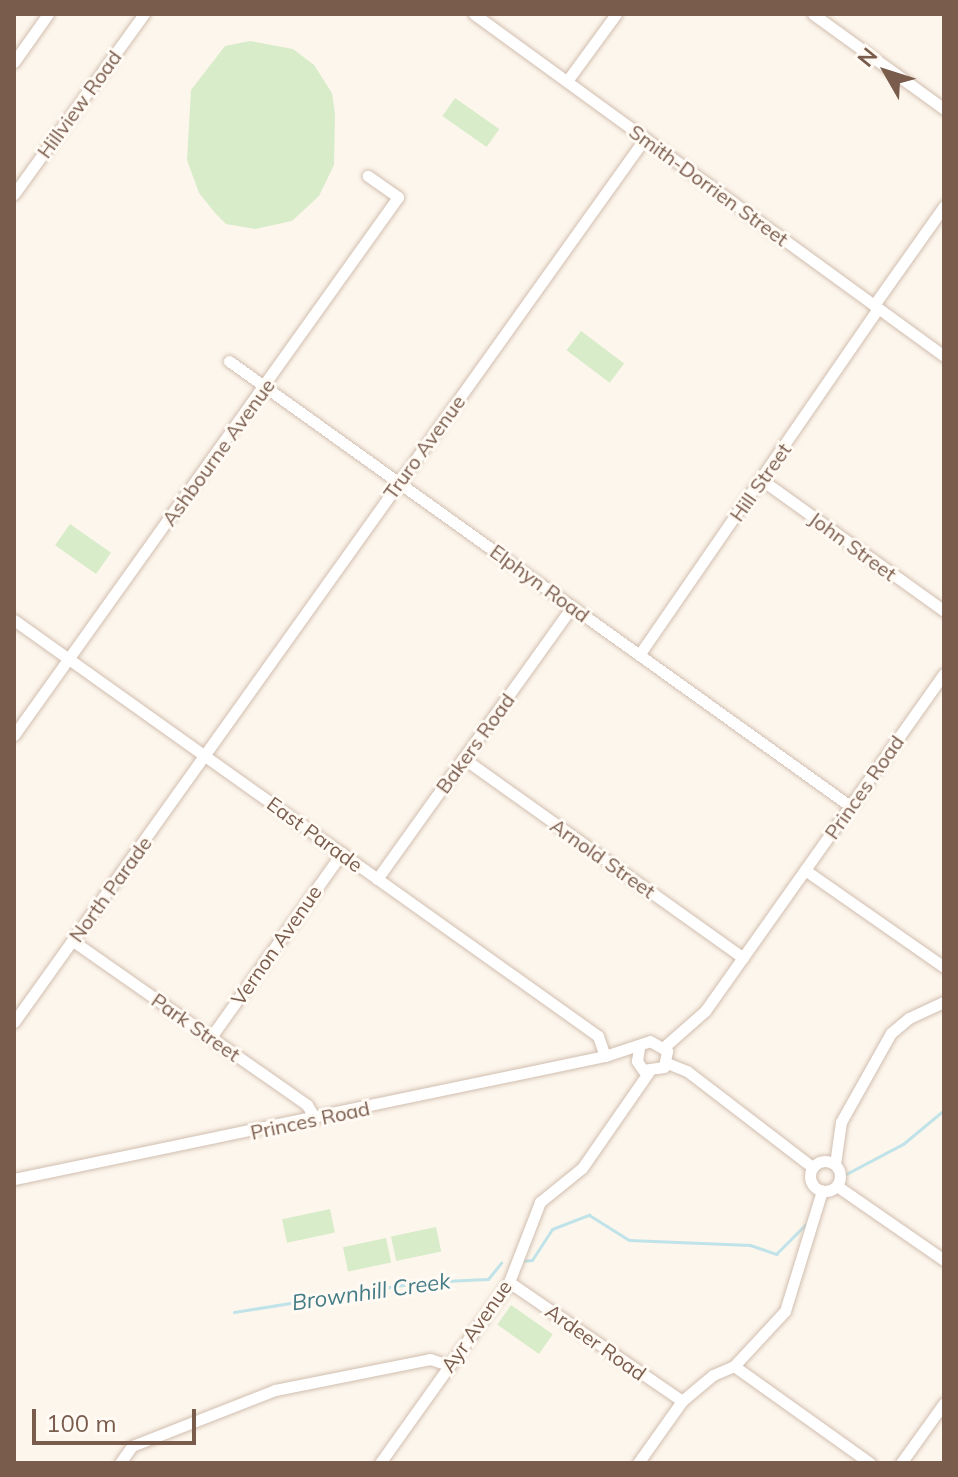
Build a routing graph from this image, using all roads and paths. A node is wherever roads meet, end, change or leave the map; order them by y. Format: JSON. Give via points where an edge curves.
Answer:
{"nodes":[{"id":1,"x":48,"y":14,"type":"edge"},
{"id":2,"x":144,"y":14,"type":"edge"},
{"id":3,"x":474,"y":14,"type":"edge"},
{"id":4,"x":616,"y":14,"type":"edge"},
{"id":5,"x":813,"y":14,"type":"edge"},
{"id":6,"x":14,"y":62,"type":"edge"},
{"id":7,"x":567,"y":81,"type":"junction"},
{"id":8,"x":944,"y":109,"type":"edge"},
{"id":9,"x":645,"y":138,"type":"junction"},
{"id":10,"x":368,"y":176,"type":"dead end"},
{"id":11,"x":14,"y":194,"type":"edge"},
{"id":12,"x":944,"y":206,"type":"edge"},
{"id":13,"x":876,"y":306,"type":"junction"},
{"id":14,"x":944,"y":356,"type":"edge"},
{"id":15,"x":229,"y":361,"type":"dead end"},
{"id":16,"x":266,"y":386,"type":"junction"},
{"id":17,"x":400,"y":480,"type":"junction"},
{"id":18,"x":762,"y":480,"type":"junction"},
{"id":19,"x":572,"y":607,"type":"junction"},
{"id":20,"x":944,"y":611,"type":"edge"},
{"id":21,"x":14,"y":620,"type":"edge"},
{"id":22,"x":639,"y":655,"type":"junction"},
{"id":23,"x":69,"y":658,"type":"junction"},
{"id":24,"x":944,"y":674,"type":"edge"},
{"id":25,"x":14,"y":735,"type":"edge"},
{"id":26,"x":205,"y":756,"type":"junction"},
{"id":27,"x":463,"y":758,"type":"junction"},
{"id":28,"x":850,"y":806,"type":"junction"},
{"id":29,"x":342,"y":853,"type":"junction"},
{"id":30,"x":805,"y":870,"type":"junction"},
{"id":31,"x":377,"y":879,"type":"junction"},
{"id":32,"x":73,"y":941,"type":"junction"},
{"id":33,"x":743,"y":958,"type":"junction"},
{"id":34,"x":944,"y":967,"type":"edge"},
{"id":35,"x":944,"y":1002,"type":"edge"},
{"id":36,"x":14,"y":1022,"type":"edge"},
{"id":37,"x":211,"y":1037,"type":"junction"},
{"id":38,"x":664,"y":1047,"type":"junction"},
{"id":39,"x":639,"y":1048,"type":"junction"},
{"id":40,"x":605,"y":1056,"type":"junction"},
{"id":41,"x":637,"y":1061,"type":"junction"},
{"id":42,"x":667,"y":1063,"type":"junction"},
{"id":43,"x":648,"y":1073,"type":"junction"},
{"id":44,"x":315,"y":1118,"type":"junction"},
{"id":45,"x":835,"y":1164,"type":"junction"},
{"id":46,"x":812,"y":1167,"type":"junction"},
{"id":47,"x":14,"y":1179,"type":"edge"},
{"id":48,"x":837,"y":1186,"type":"junction"},
{"id":49,"x":822,"y":1191,"type":"junction"},
{"id":50,"x":944,"y":1260,"type":"edge"},
{"id":51,"x":511,"y":1277,"type":"junction"},
{"id":52,"x":448,"y":1365,"type":"junction"},
{"id":53,"x":734,"y":1366,"type":"junction"},
{"id":54,"x":682,"y":1401,"type":"junction"},
{"id":55,"x":944,"y":1403,"type":"edge"},
{"id":56,"x":120,"y":1463,"type":"edge"},
{"id":57,"x":380,"y":1463,"type":"edge"},
{"id":58,"x":638,"y":1463,"type":"edge"},
{"id":59,"x":870,"y":1463,"type":"edge"},
{"id":60,"x":901,"y":1463,"type":"edge"}],
"edges":[{"from":1,"to":6,"type":"street"},
{"from":2,"to":11,"type":"street","name":"Hillview Road"},
{"from":3,"to":7,"type":"street","name":"Smith-Dorrien Street"},
{"from":4,"to":7,"type":"street"},
{"from":5,"to":8,"type":"street"},
{"from":7,"to":9,"type":"street","name":"Smith-Dorrien Street"},
{"from":9,"to":13,"type":"street","name":"Smith-Dorrien Street"},
{"from":9,"to":17,"type":"street","name":"Truro Avenue"},
{"from":10,"to":16,"type":"street","name":"Ashbourne Avenue","via":[[398,197]]},
{"from":12,"to":13,"type":"street","name":"Hill Street"},
{"from":13,"to":14,"type":"street","name":"Smith-Dorrien Street"},
{"from":13,"to":18,"type":"street","name":"Hill Street"},
{"from":15,"to":16,"type":"street","name":"Elphyn Road"},
{"from":16,"to":17,"type":"street","name":"Elphyn Road"},
{"from":16,"to":23,"type":"street","name":"Ashbourne Avenue"},
{"from":17,"to":19,"type":"street","name":"Elphyn Road"},
{"from":17,"to":26,"type":"street","name":"Truro Avenue"},
{"from":18,"to":20,"type":"street","name":"John Street"},
{"from":18,"to":22,"type":"street","name":"Hill Street"},
{"from":19,"to":22,"type":"street","name":"Elphyn Road"},
{"from":19,"to":27,"type":"street","name":"Bakers Road"},
{"from":21,"to":23,"type":"street","name":"East Parade"},
{"from":22,"to":28,"type":"street","name":"Elphyn Road"},
{"from":23,"to":25,"type":"street","name":"Ashbourne Avenue"},
{"from":23,"to":26,"type":"street","name":"East Parade"},
{"from":24,"to":28,"type":"street","name":"Princes Road"},
{"from":26,"to":29,"type":"street","name":"East Parade"},
{"from":26,"to":32,"type":"street","name":"North Parade"},
{"from":27,"to":31,"type":"street","name":"Bakers Road"},
{"from":27,"to":33,"type":"street","name":"Arnold Street"},
{"from":28,"to":30,"type":"street","name":"Princes Road"},
{"from":29,"to":31,"type":"street","name":"East Parade"},
{"from":29,"to":37,"type":"street","name":"Vernon Avenue"},
{"from":30,"to":33,"type":"street","name":"Princes Road"},
{"from":30,"to":34,"type":"street"},
{"from":31,"to":40,"type":"street","name":"East Parade","via":[[598,1036]]},
{"from":32,"to":36,"type":"street","name":"North Parade"},
{"from":32,"to":37,"type":"street","name":"Park Street"},
{"from":33,"to":38,"type":"street","name":"Princes Road","via":[[705,1011]]},
{"from":35,"to":45,"type":"street","via":[[891,1033],[841,1122]]},
{"from":37,"to":44,"type":"street","name":"Park Street","via":[[307,1105]]},
{"from":38,"to":39,"type":"street","via":[[650,1041]]},
{"from":38,"to":42,"type":"street"},
{"from":39,"to":40,"type":"street","name":"Princes Road"},
{"from":39,"to":41,"type":"street"},
{"from":40,"to":41,"type":"street","name":"Princes Road"},
{"from":40,"to":44,"type":"street","name":"Princes Road"},
{"from":41,"to":43,"type":"street"},
{"from":42,"to":43,"type":"street"},
{"from":42,"to":46,"type":"street","via":[[687,1071]]},
{"from":43,"to":51,"type":"street","name":"Ayr Avenue","via":[[582,1168],[540,1202]]},
{"from":44,"to":47,"type":"street","name":"Princes Road"},
{"from":45,"to":46,"type":"street","via":[[825,1160]]},
{"from":45,"to":48,"type":"street"},
{"from":46,"to":49,"type":"street","via":[[811,1184]]},
{"from":48,"to":49,"type":"street"},
{"from":48,"to":50,"type":"street"},
{"from":49,"to":53,"type":"street","via":[[785,1311]]},
{"from":51,"to":52,"type":"street","name":"Ayr Avenue"},
{"from":51,"to":54,"type":"street","name":"Ardeer Road"},
{"from":52,"to":56,"type":"street","via":[[430,1359],[275,1390],[132,1446]]},
{"from":52,"to":57,"type":"street","name":"Ayr Avenue"},
{"from":53,"to":54,"type":"street","via":[[713,1375]]},
{"from":53,"to":59,"type":"street"},
{"from":54,"to":58,"type":"street"},
{"from":55,"to":60,"type":"street"}]}
